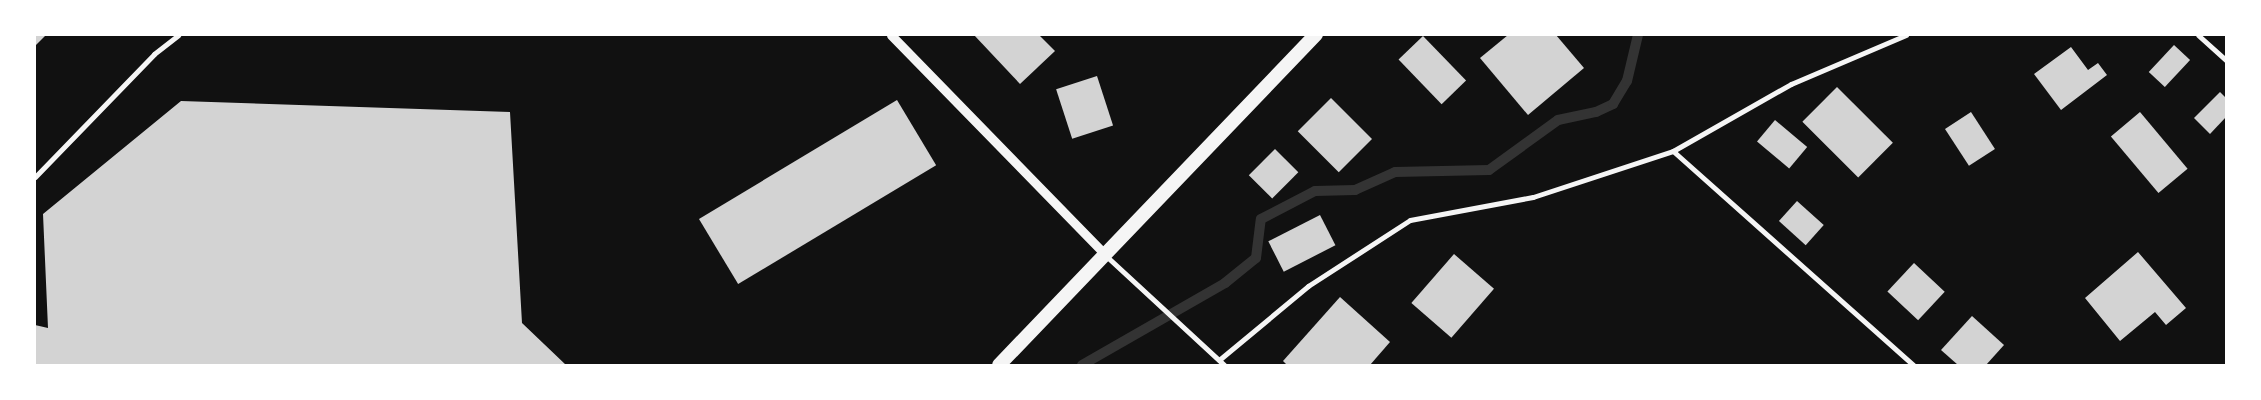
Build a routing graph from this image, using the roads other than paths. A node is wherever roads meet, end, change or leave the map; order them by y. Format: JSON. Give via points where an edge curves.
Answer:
{"nodes":[{"id":1,"x":178,"y":35,"type":"edge"},
{"id":2,"x":891,"y":35,"type":"edge"},
{"id":3,"x":1316,"y":35,"type":"edge"},
{"id":4,"x":1906,"y":35,"type":"edge"},
{"id":5,"x":2198,"y":35,"type":"edge"},
{"id":6,"x":2226,"y":60,"type":"edge"},
{"id":7,"x":1673,"y":151,"type":"junction"},
{"id":8,"x":35,"y":177,"type":"edge"},
{"id":9,"x":1104,"y":253,"type":"junction"},
{"id":10,"x":1219,"y":360,"type":"junction"},
{"id":11,"x":999,"y":365,"type":"edge"},
{"id":12,"x":1224,"y":365,"type":"edge"},
{"id":13,"x":1913,"y":365,"type":"edge"}],
"edges":[{"from":1,"to":8,"type":"street","via":[[154,54]]},
{"from":2,"to":9,"type":"street"},
{"from":3,"to":9,"type":"highway"},
{"from":4,"to":7,"type":"street","via":[[1791,84]]},
{"from":5,"to":6,"type":"street"},
{"from":7,"to":10,"type":"street","via":[[1533,197],[1410,220],[1308,286]]},
{"from":7,"to":13,"type":"street"},
{"from":9,"to":10,"type":"street"},
{"from":9,"to":11,"type":"highway"},
{"from":10,"to":12,"type":"street"}]}
